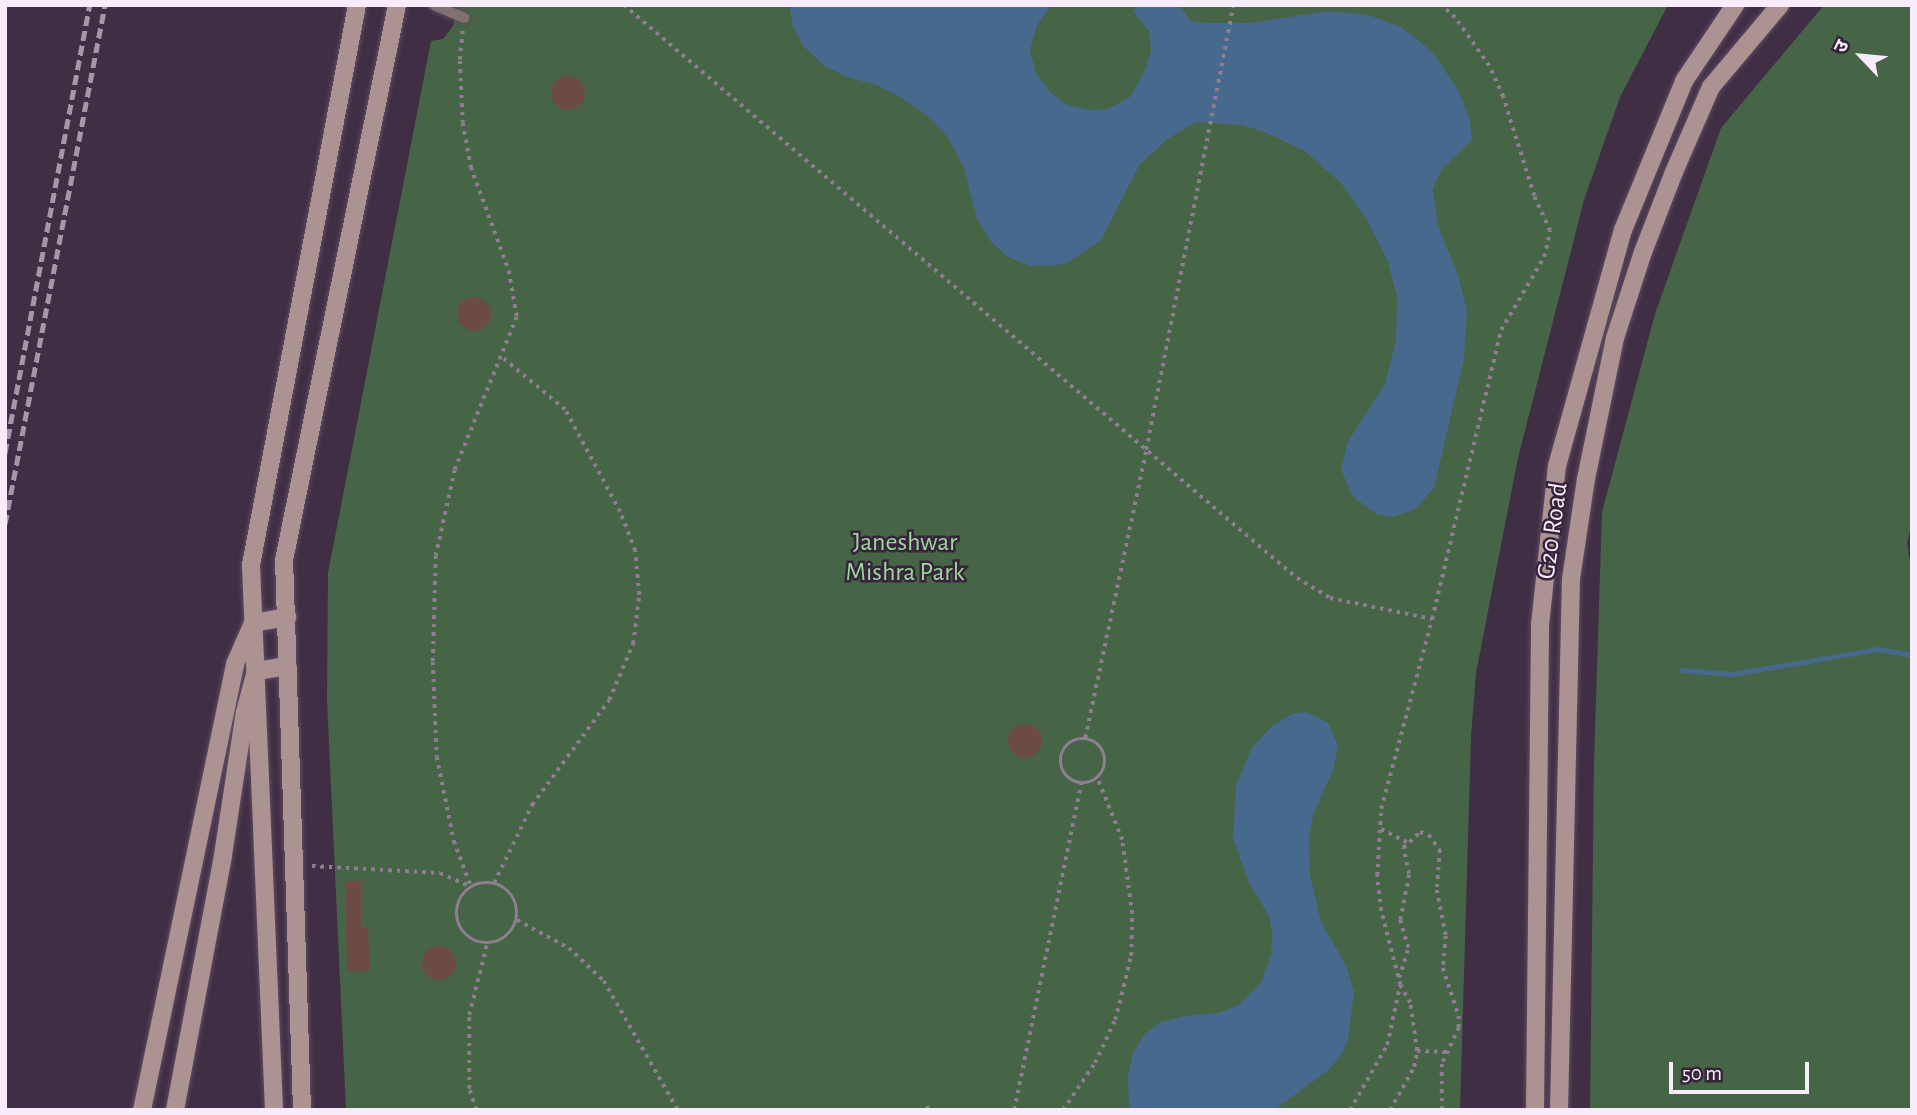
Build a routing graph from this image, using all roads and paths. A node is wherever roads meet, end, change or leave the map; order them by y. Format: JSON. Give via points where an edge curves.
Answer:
{"nodes":[{"id":1,"x":357,"y":5,"type":"edge"},
{"id":2,"x":397,"y":5,"type":"edge"},
{"id":3,"x":434,"y":5,"type":"edge"},
{"id":4,"x":624,"y":5,"type":"edge"},
{"id":5,"x":1441,"y":5,"type":"edge"},
{"id":6,"x":1735,"y":5,"type":"edge"},
{"id":7,"x":1780,"y":5,"type":"edge"},
{"id":8,"x":630,"y":7,"type":"edge"},
{"id":9,"x":1232,"y":7,"type":"edge"},
{"id":10,"x":464,"y":18,"type":"joint"},
{"id":11,"x":500,"y":356,"type":"junction"},
{"id":12,"x":1146,"y":450,"type":"junction"},
{"id":13,"x":287,"y":617,"type":"junction"},
{"id":14,"x":1432,"y":619,"type":"junction"},
{"id":15,"x":253,"y":623,"type":"junction"},
{"id":16,"x":1540,"y":625,"type":"junction"},
{"id":17,"x":1570,"y":632,"type":"junction"},
{"id":18,"x":288,"y":666,"type":"junction"},
{"id":19,"x":256,"y":671,"type":"junction"},
{"id":20,"x":1085,"y":738,"type":"junction"},
{"id":21,"x":1097,"y":778,"type":"junction"},
{"id":22,"x":1081,"y":783,"type":"junction"},
{"id":23,"x":1380,"y":829,"type":"junction"},
{"id":24,"x":1407,"y":842,"type":"junction"},
{"id":25,"x":295,"y":866,"type":"junction"},
{"id":26,"x":494,"y":883,"type":"junction"},
{"id":27,"x":471,"y":887,"type":"junction"},
{"id":28,"x":517,"y":920,"type":"junction"},
{"id":29,"x":487,"y":943,"type":"junction"},
{"id":30,"x":1399,"y":983,"type":"junction"},
{"id":31,"x":1417,"y":1051,"type":"junction"},
{"id":32,"x":1447,"y":1052,"type":"junction"},
{"id":33,"x":928,"y":1101,"type":"dead end"},
{"id":34,"x":142,"y":1110,"type":"edge"},
{"id":35,"x":175,"y":1110,"type":"edge"},
{"id":36,"x":274,"y":1110,"type":"edge"},
{"id":37,"x":302,"y":1110,"type":"edge"},
{"id":38,"x":477,"y":1110,"type":"edge"},
{"id":39,"x":678,"y":1110,"type":"edge"},
{"id":40,"x":927,"y":1110,"type":"edge"},
{"id":41,"x":1014,"y":1110,"type":"edge"},
{"id":42,"x":1063,"y":1110,"type":"edge"},
{"id":43,"x":1350,"y":1110,"type":"edge"},
{"id":44,"x":1390,"y":1110,"type":"edge"},
{"id":45,"x":1443,"y":1110,"type":"edge"},
{"id":46,"x":1535,"y":1110,"type":"edge"},
{"id":47,"x":1559,"y":1110,"type":"edge"}],
"edges":[{"from":1,"to":15,"type":"street","via":[[250,565]]},
{"from":2,"to":13,"type":"street","via":[[284,560]]},
{"from":3,"to":10,"type":"lane"},
{"from":4,"to":8,"type":"path"},
{"from":5,"to":14,"type":"path","via":[[1489,66],[1550,231],[1544,257],[1501,330]]},
{"from":6,"to":16,"type":"street","name":"G20 Road","via":[[1684,81],[1623,230],[1557,466]]},
{"from":7,"to":17,"type":"street","name":"G20 Road","via":[[1711,87],[1643,252],[1615,338],[1586,480],[1571,579]]},
{"from":8,"to":12,"type":"path"},
{"from":9,"to":12,"type":"path"},
{"from":10,"to":11,"type":"path","via":[[460,61],[463,123],[471,167],[509,271],[517,317]]},
{"from":11,"to":26,"type":"path","via":[[565,410],[620,512],[635,551],[639,594],[633,644],[609,700],[532,805]]},
{"from":11,"to":27,"type":"path","via":[[455,470],[436,556],[433,662],[437,757],[454,841]]},
{"from":12,"to":14,"type":"path","via":[[1308,585],[1330,597]]},
{"from":12,"to":20,"type":"path"},
{"from":13,"to":15,"type":"street"},
{"from":13,"to":18,"type":"street"},
{"from":14,"to":23,"type":"path","via":[[1381,809]]},
{"from":15,"to":19,"type":"street"},
{"from":15,"to":34,"type":"street","via":[[235,664]]},
{"from":16,"to":17,"type":"street"},
{"from":16,"to":46,"type":"street","name":"G20 Road"},
{"from":17,"to":47,"type":"street","name":"G20 Road"},
{"from":18,"to":19,"type":"street"},
{"from":18,"to":25,"type":"street"},
{"from":19,"to":35,"type":"street"},
{"from":19,"to":36,"type":"street"},
{"from":20,"to":21,"type":"path","via":[[1105,754]]},
{"from":20,"to":22,"type":"path","via":[[1069,743],[1061,758],[1066,775]]},
{"from":21,"to":22,"type":"path"},
{"from":21,"to":42,"type":"path","via":[[1122,840],[1132,914],[1131,956],[1115,1020],[1095,1063]]},
{"from":22,"to":41,"type":"path"},
{"from":23,"to":24,"type":"path"},
{"from":23,"to":30,"type":"path","via":[[1377,876],[1381,911]]},
{"from":24,"to":30,"type":"path","via":[[1403,848],[1409,874],[1400,920],[1408,948]]},
{"from":24,"to":32,"type":"path","via":[[1420,832],[1429,835],[1440,850],[1437,890],[1446,936],[1443,968],[1459,1016],[1459,1028]]},
{"from":25,"to":27,"type":"path","via":[[440,873]]},
{"from":25,"to":37,"type":"street"},
{"from":26,"to":27,"type":"path"},
{"from":26,"to":28,"type":"path","via":[[513,897]]},
{"from":27,"to":29,"type":"path","via":[[462,896],[457,918],[469,938]]},
{"from":28,"to":29,"type":"path","via":[[503,939]]},
{"from":28,"to":39,"type":"path","via":[[569,948],[604,981]]},
{"from":29,"to":38,"type":"path","via":[[469,1015],[469,1089]]},
{"from":30,"to":31,"type":"path","via":[[1410,1003]]},
{"from":30,"to":43,"type":"path","via":[[1387,1045]]},
{"from":31,"to":32,"type":"path"},
{"from":31,"to":44,"type":"path","via":[[1415,1067]]},
{"from":32,"to":45,"type":"path","via":[[1442,1065]]},
{"from":33,"to":40,"type":"path"}]}
